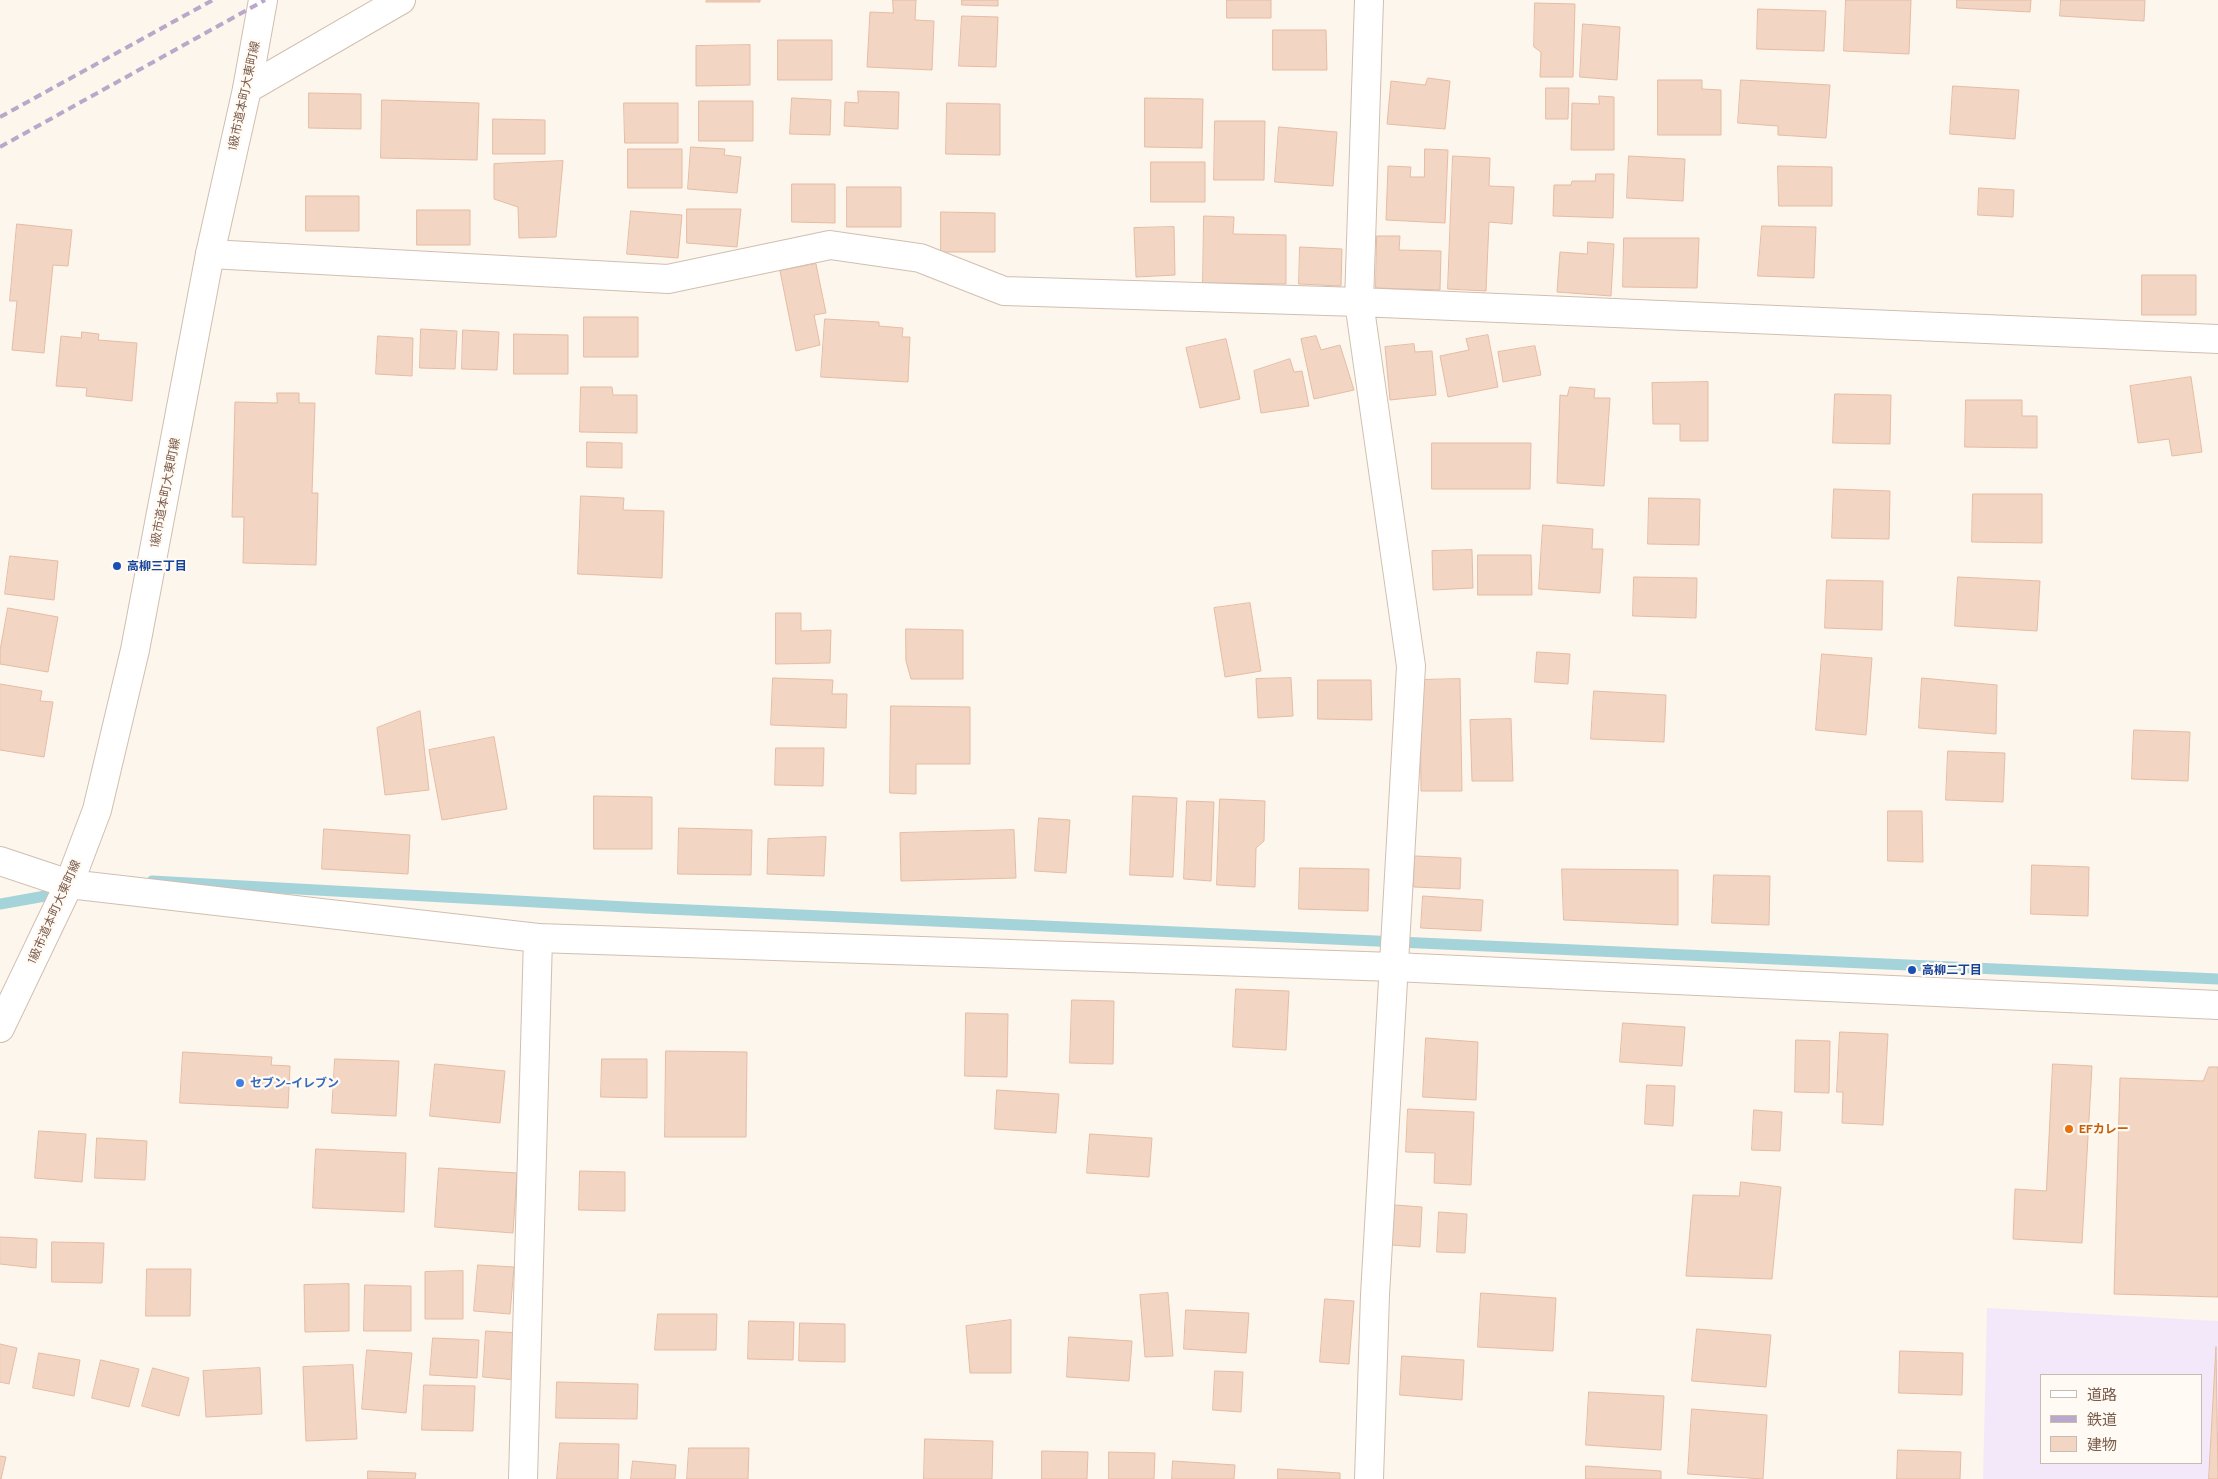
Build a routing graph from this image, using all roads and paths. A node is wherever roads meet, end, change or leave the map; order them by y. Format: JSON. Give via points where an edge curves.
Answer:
{"nodes":[{"id":1,"x":263,"y":0,"type":"edge"},
{"id":2,"x":401,"y":0,"type":"edge"},
{"id":3,"x":1369,"y":0,"type":"edge"},
{"id":4,"x":247,"y":89,"type":"junction"},
{"id":5,"x":210,"y":254,"type":"junction"},
{"id":6,"x":1359,"y":302,"type":"junction"},
{"id":7,"x":2218,"y":339,"type":"edge"},
{"id":8,"x":0,"y":861,"type":"edge"},
{"id":9,"x":69,"y":884,"type":"junction"},
{"id":10,"x":538,"y":938,"type":"junction"},
{"id":11,"x":1394,"y":967,"type":"junction"},
{"id":12,"x":2218,"y":1005,"type":"edge"},
{"id":13,"x":0,"y":1028,"type":"edge"},
{"id":14,"x":523,"y":1479,"type":"edge"},
{"id":15,"x":1368,"y":1479,"type":"edge"}],
"edges":[{"from":1,"to":4,"type":"street","name":"1級市道本町大東町線"},
{"from":2,"to":4,"type":"street"},
{"from":3,"to":6,"type":"street"},
{"from":4,"to":5,"type":"street","name":"1級市道本町大東町線"},
{"from":5,"to":6,"type":"street","via":[[668,279],[830,244],[920,258],[1004,291]]},
{"from":5,"to":9,"type":"street","name":"1級市道本町大東町線","via":[[136,650],[97,810]]},
{"from":6,"to":7,"type":"street"},
{"from":6,"to":11,"type":"street","via":[[1411,666]]},
{"from":8,"to":9,"type":"street"},
{"from":9,"to":10,"type":"street"},
{"from":9,"to":13,"type":"street","name":"1級市道本町大東町線"},
{"from":10,"to":11,"type":"street"},
{"from":10,"to":14,"type":"street"},
{"from":11,"to":12,"type":"street"},
{"from":11,"to":15,"type":"street"}]}
